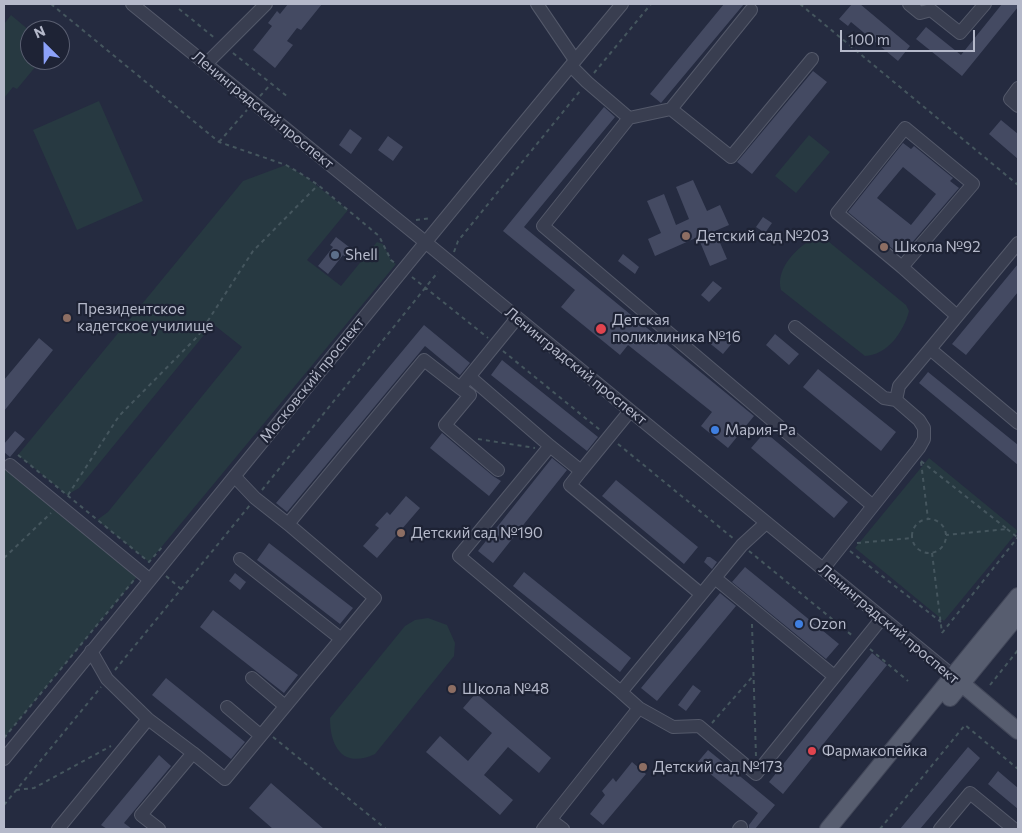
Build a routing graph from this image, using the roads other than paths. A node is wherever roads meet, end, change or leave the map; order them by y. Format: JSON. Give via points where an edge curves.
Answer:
{"nodes":[{"id":1,"x":132,"y":4,"type":"edge"},
{"id":2,"x":266,"y":4,"type":"edge"},
{"id":3,"x":537,"y":4,"type":"edge"},
{"id":4,"x":622,"y":4,"type":"edge"},
{"id":5,"x":909,"y":4,"type":"edge"},
{"id":6,"x":984,"y":4,"type":"edge"},
{"id":7,"x":751,"y":10,"type":"dead end"},
{"id":8,"x":812,"y":59,"type":"dead end"},
{"id":9,"x":573,"y":63,"type":"junction"},
{"id":10,"x":206,"y":64,"type":"junction"},
{"id":11,"x":1018,"y":88,"type":"edge"},
{"id":12,"x":1018,"y":106,"type":"edge"},
{"id":13,"x":671,"y":109,"type":"junction"},
{"id":14,"x":629,"y":118,"type":"junction"},
{"id":15,"x":424,"y":242,"type":"junction"},
{"id":16,"x":1018,"y":243,"type":"edge"},
{"id":17,"x":902,"y":267,"type":"junction"},
{"id":18,"x":957,"y":316,"type":"junction"},
{"id":19,"x":517,"y":318,"type":"junction"},
{"id":20,"x":794,"y":327,"type":"dead end"},
{"id":21,"x":930,"y":349,"type":"junction"},
{"id":22,"x":470,"y":376,"type":"junction"},
{"id":23,"x":460,"y":388,"type":"junction"},
{"id":24,"x":896,"y":400,"type":"junction"},
{"id":25,"x":630,"y":411,"type":"junction"},
{"id":26,"x":1018,"y":423,"type":"edge"},
{"id":27,"x":548,"y":448,"type":"junction"},
{"id":28,"x":10,"y":465,"type":"dead end"},
{"id":29,"x":498,"y":470,"type":"dead end"},
{"id":30,"x":581,"y":471,"type":"junction"},
{"id":31,"x":234,"y":477,"type":"junction"},
{"id":32,"x":873,"y":506,"type":"junction"},
{"id":33,"x":766,"y":523,"type":"junction"},
{"id":34,"x":288,"y":524,"type":"junction"},
{"id":35,"x":240,"y":559,"type":"dead end"},
{"id":36,"x":822,"y":569,"type":"junction"},
{"id":37,"x":715,"y":578,"type":"junction"},
{"id":38,"x":150,"y":580,"type":"junction"},
{"id":39,"x":701,"y":594,"type":"junction"},
{"id":40,"x":1018,"y":596,"type":"edge"},
{"id":41,"x":1018,"y":615,"type":"edge"},
{"id":42,"x":882,"y":618,"type":"junction"},
{"id":43,"x":340,"y":638,"type":"junction"},
{"id":44,"x":91,"y":651,"type":"junction"},
{"id":45,"x":834,"y":676,"type":"junction"},
{"id":46,"x":252,"y":678,"type":"dead end"},
{"id":47,"x":957,"y":680,"type":"junction"},
{"id":48,"x":621,"y":692,"type":"junction"},
{"id":49,"x":285,"y":706,"type":"junction"},
{"id":50,"x":227,"y":707,"type":"dead end"},
{"id":51,"x":639,"y":708,"type":"junction"},
{"id":52,"x":148,"y":719,"type":"junction"},
{"id":53,"x":1018,"y":731,"type":"edge"},
{"id":54,"x":262,"y":733,"type":"junction"},
{"id":55,"x":193,"y":753,"type":"junction"},
{"id":56,"x":4,"y":758,"type":"edge"},
{"id":57,"x":547,"y":824,"type":"edge"},
{"id":58,"x":58,"y":829,"type":"edge"},
{"id":59,"x":159,"y":829,"type":"edge"},
{"id":60,"x":563,"y":829,"type":"edge"},
{"id":61,"x":828,"y":829,"type":"edge"},
{"id":62,"x":842,"y":829,"type":"edge"},
{"id":63,"x":940,"y":829,"type":"edge"},
{"id":64,"x":1014,"y":829,"type":"edge"}],
"edges":[{"from":1,"to":10,"type":"street","name":"Ленинградский проспект"},
{"from":2,"to":10,"type":"street"},
{"from":3,"to":9,"type":"street"},
{"from":4,"to":9,"type":"street","name":"Московский проспект"},
{"from":5,"to":6,"type":"street","via":[[920,13],[931,10],[960,33]]},
{"from":7,"to":13,"type":"street"},
{"from":8,"to":13,"type":"street","via":[[731,157]]},
{"from":9,"to":14,"type":"street","via":[[587,82]]},
{"from":9,"to":15,"type":"street","name":"Московский проспект"},
{"from":10,"to":15,"type":"street","name":"Ленинградский проспект"},
{"from":11,"to":12,"type":"street","via":[[1010,99]]},
{"from":13,"to":14,"type":"street"},
{"from":14,"to":32,"type":"street","via":[[542,226]]},
{"from":15,"to":19,"type":"street","name":"Ленинградский проспект"},
{"from":15,"to":31,"type":"street","name":"Московский проспект"},
{"from":16,"to":18,"type":"street"},
{"from":17,"to":17,"type":"street","via":[[837,213],[905,128],[973,184]]},
{"from":17,"to":18,"type":"street"},
{"from":18,"to":21,"type":"street"},
{"from":19,"to":22,"type":"street"},
{"from":19,"to":25,"type":"street","name":"Ленинградский проспект"},
{"from":20,"to":24,"type":"street","via":[[884,398]]},
{"from":21,"to":24,"type":"street","via":[[899,386]]},
{"from":21,"to":26,"type":"street"},
{"from":22,"to":23,"type":"street"},
{"from":22,"to":27,"type":"street"},
{"from":23,"to":29,"type":"street","via":[[470,395],[445,425]]},
{"from":23,"to":34,"type":"street","via":[[424,360]]},
{"from":24,"to":32,"type":"street","via":[[919,420],[924,428],[924,439],[920,454]]},
{"from":25,"to":30,"type":"street"},
{"from":25,"to":33,"type":"street","name":"Ленинградский проспект"},
{"from":27,"to":30,"type":"street"},
{"from":27,"to":48,"type":"street","via":[[459,556]]},
{"from":28,"to":38,"type":"street"},
{"from":30,"to":39,"type":"street","via":[[570,485]]},
{"from":31,"to":34,"type":"street"},
{"from":31,"to":38,"type":"street","name":"Московский проспект"},
{"from":32,"to":36,"type":"street"},
{"from":33,"to":36,"type":"street","name":"Ленинградский проспект"},
{"from":33,"to":37,"type":"street","via":[[742,545]]},
{"from":34,"to":43,"type":"street","via":[[374,598]]},
{"from":35,"to":43,"type":"street"},
{"from":36,"to":42,"type":"street","name":"Ленинградский проспект"},
{"from":37,"to":39,"type":"street"},
{"from":37,"to":45,"type":"street"},
{"from":38,"to":44,"type":"street","name":"Московский проспект"},
{"from":39,"to":48,"type":"street"},
{"from":40,"to":47,"type":"main road"},
{"from":41,"to":47,"type":"main road"},
{"from":42,"to":45,"type":"street"},
{"from":42,"to":47,"type":"street","name":"Ленинградский проспект"},
{"from":43,"to":49,"type":"street"},
{"from":44,"to":52,"type":"street","via":[[107,679]]},
{"from":44,"to":56,"type":"street","name":"Московский проспект"},
{"from":45,"to":51,"type":"street","via":[[756,774],[699,726],[673,727]]},
{"from":46,"to":49,"type":"street"},
{"from":47,"to":53,"type":"main road","name":"Ленинградский проспект"},
{"from":47,"to":61,"type":"main road"},
{"from":47,"to":62,"type":"main road"},
{"from":48,"to":51,"type":"street"},
{"from":49,"to":54,"type":"street"},
{"from":50,"to":54,"type":"street"},
{"from":51,"to":57,"type":"street"},
{"from":52,"to":55,"type":"street"},
{"from":52,"to":58,"type":"street"},
{"from":54,"to":55,"type":"street","via":[[225,779]]},
{"from":55,"to":59,"type":"street","via":[[141,815]]},
{"from":57,"to":60,"type":"street"},
{"from":63,"to":64,"type":"street","via":[[970,793]]}]}
